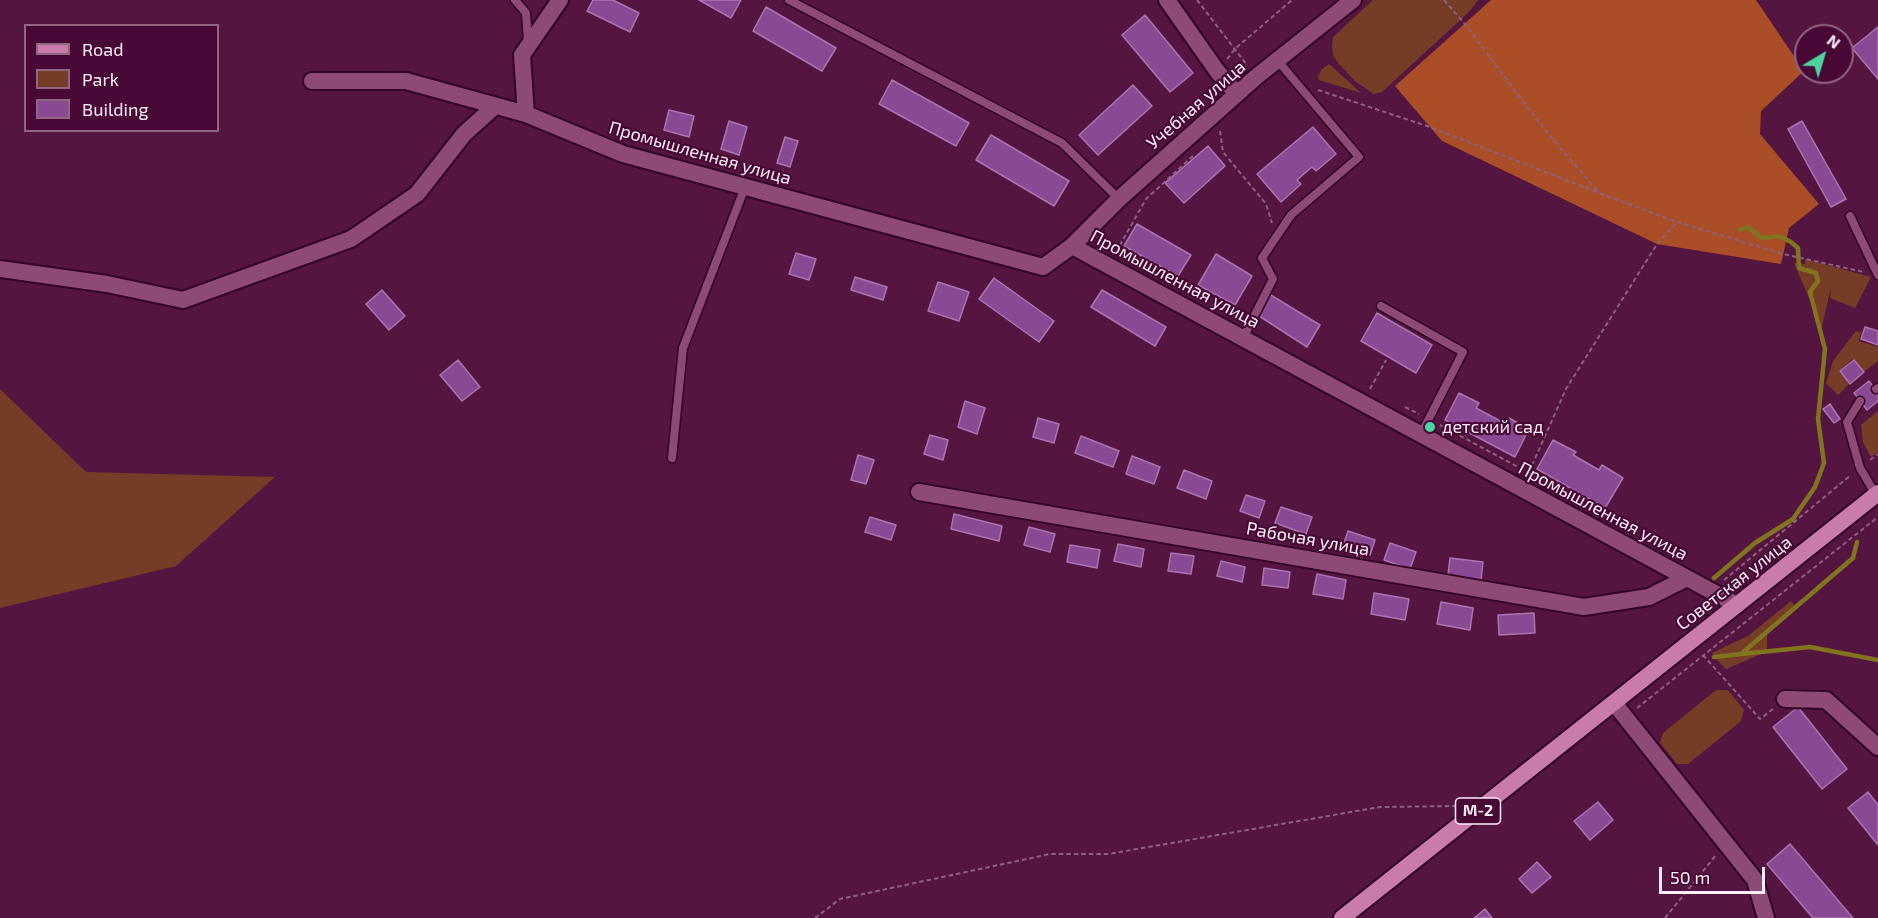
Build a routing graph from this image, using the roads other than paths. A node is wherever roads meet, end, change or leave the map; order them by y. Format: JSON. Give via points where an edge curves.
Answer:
{"nodes":[{"id":1,"x":515,"y":0,"type":"edge"},
{"id":2,"x":560,"y":0,"type":"edge"},
{"id":3,"x":789,"y":0,"type":"edge"},
{"id":4,"x":1167,"y":0,"type":"edge"},
{"id":5,"x":1353,"y":0,"type":"edge"},
{"id":6,"x":529,"y":45,"type":"junction"},
{"id":7,"x":1278,"y":61,"type":"junction"},
{"id":8,"x":312,"y":81,"type":"dead end"},
{"id":9,"x":1237,"y":94,"type":"junction"},
{"id":10,"x":495,"y":106,"type":"junction"},
{"id":11,"x":526,"y":114,"type":"junction"},
{"id":12,"x":745,"y":187,"type":"junction"},
{"id":13,"x":1119,"y":199,"type":"junction"},
{"id":14,"x":1850,"y":216,"type":"dead end"},
{"id":15,"x":1072,"y":246,"type":"junction"},
{"id":16,"x":0,"y":269,"type":"edge"},
{"id":17,"x":1878,"y":275,"type":"edge"},
{"id":18,"x":1381,"y":306,"type":"dead end"},
{"id":19,"x":1243,"y":338,"type":"junction"},
{"id":20,"x":1860,"y":401,"type":"dead end"},
{"id":21,"x":1421,"y":434,"type":"junction"},
{"id":22,"x":672,"y":458,"type":"dead end"},
{"id":23,"x":919,"y":492,"type":"dead end"},
{"id":24,"x":1877,"y":494,"type":"edge"},
{"id":25,"x":1687,"y":578,"type":"junction"},
{"id":26,"x":1737,"y":605,"type":"junction"},
{"id":27,"x":1785,"y":699,"type":"road end"},
{"id":28,"x":1614,"y":703,"type":"junction"},
{"id":29,"x":1878,"y":747,"type":"edge"},
{"id":30,"x":1342,"y":918,"type":"edge"},
{"id":31,"x":1766,"y":918,"type":"edge"}],
"edges":[{"from":1,"to":6,"type":"lane","via":[[525,13]]},
{"from":2,"to":6,"type":"street"},
{"from":3,"to":13,"type":"lane","via":[[1062,143]]},
{"from":4,"to":9,"type":"street"},
{"from":5,"to":7,"type":"street","name":"Учебная улица"},
{"from":6,"to":11,"type":"street","via":[[522,55]]},
{"from":7,"to":9,"type":"street","name":"Учебная улица"},
{"from":7,"to":19,"type":"lane","via":[[1359,157],[1291,215],[1262,258],[1273,279]]},
{"from":8,"to":10,"type":"street","name":"Промышленная улица","via":[[406,81]]},
{"from":9,"to":13,"type":"street","name":"Учебная улица"},
{"from":10,"to":11,"type":"street","name":"Промышленная улица"},
{"from":10,"to":16,"type":"street","via":[[464,134],[417,194],[351,239],[183,300],[107,284]]},
{"from":11,"to":12,"type":"street","name":"Промышленная улица","via":[[622,154]]},
{"from":12,"to":15,"type":"street","name":"Промышленная улица","via":[[1043,267]]},
{"from":12,"to":22,"type":"lane","via":[[682,348]]},
{"from":13,"to":15,"type":"street","name":"Учебная улица"},
{"from":14,"to":17,"type":"lane"},
{"from":15,"to":19,"type":"street","name":"Промышленная улица"},
{"from":18,"to":21,"type":"lane","via":[[1463,352]]},
{"from":19,"to":21,"type":"street","name":"Промышленная улица"},
{"from":20,"to":24,"type":"lane","via":[[1847,422],[1860,468]]},
{"from":21,"to":25,"type":"street","name":"Промышленная улица"},
{"from":23,"to":25,"type":"street","name":"Рабочая улица","via":[[1584,607],[1649,597]]},
{"from":24,"to":26,"type":"main road","name":"Советская улица"},
{"from":25,"to":26,"type":"street","name":"Промышленная улица"},
{"from":26,"to":28,"type":"main road","name":"Советская улица"},
{"from":27,"to":29,"type":"street","via":[[1826,700]]},
{"from":28,"to":30,"type":"main road","number":"М-2"},
{"from":28,"to":31,"type":"street","via":[[1755,880]]}]}
